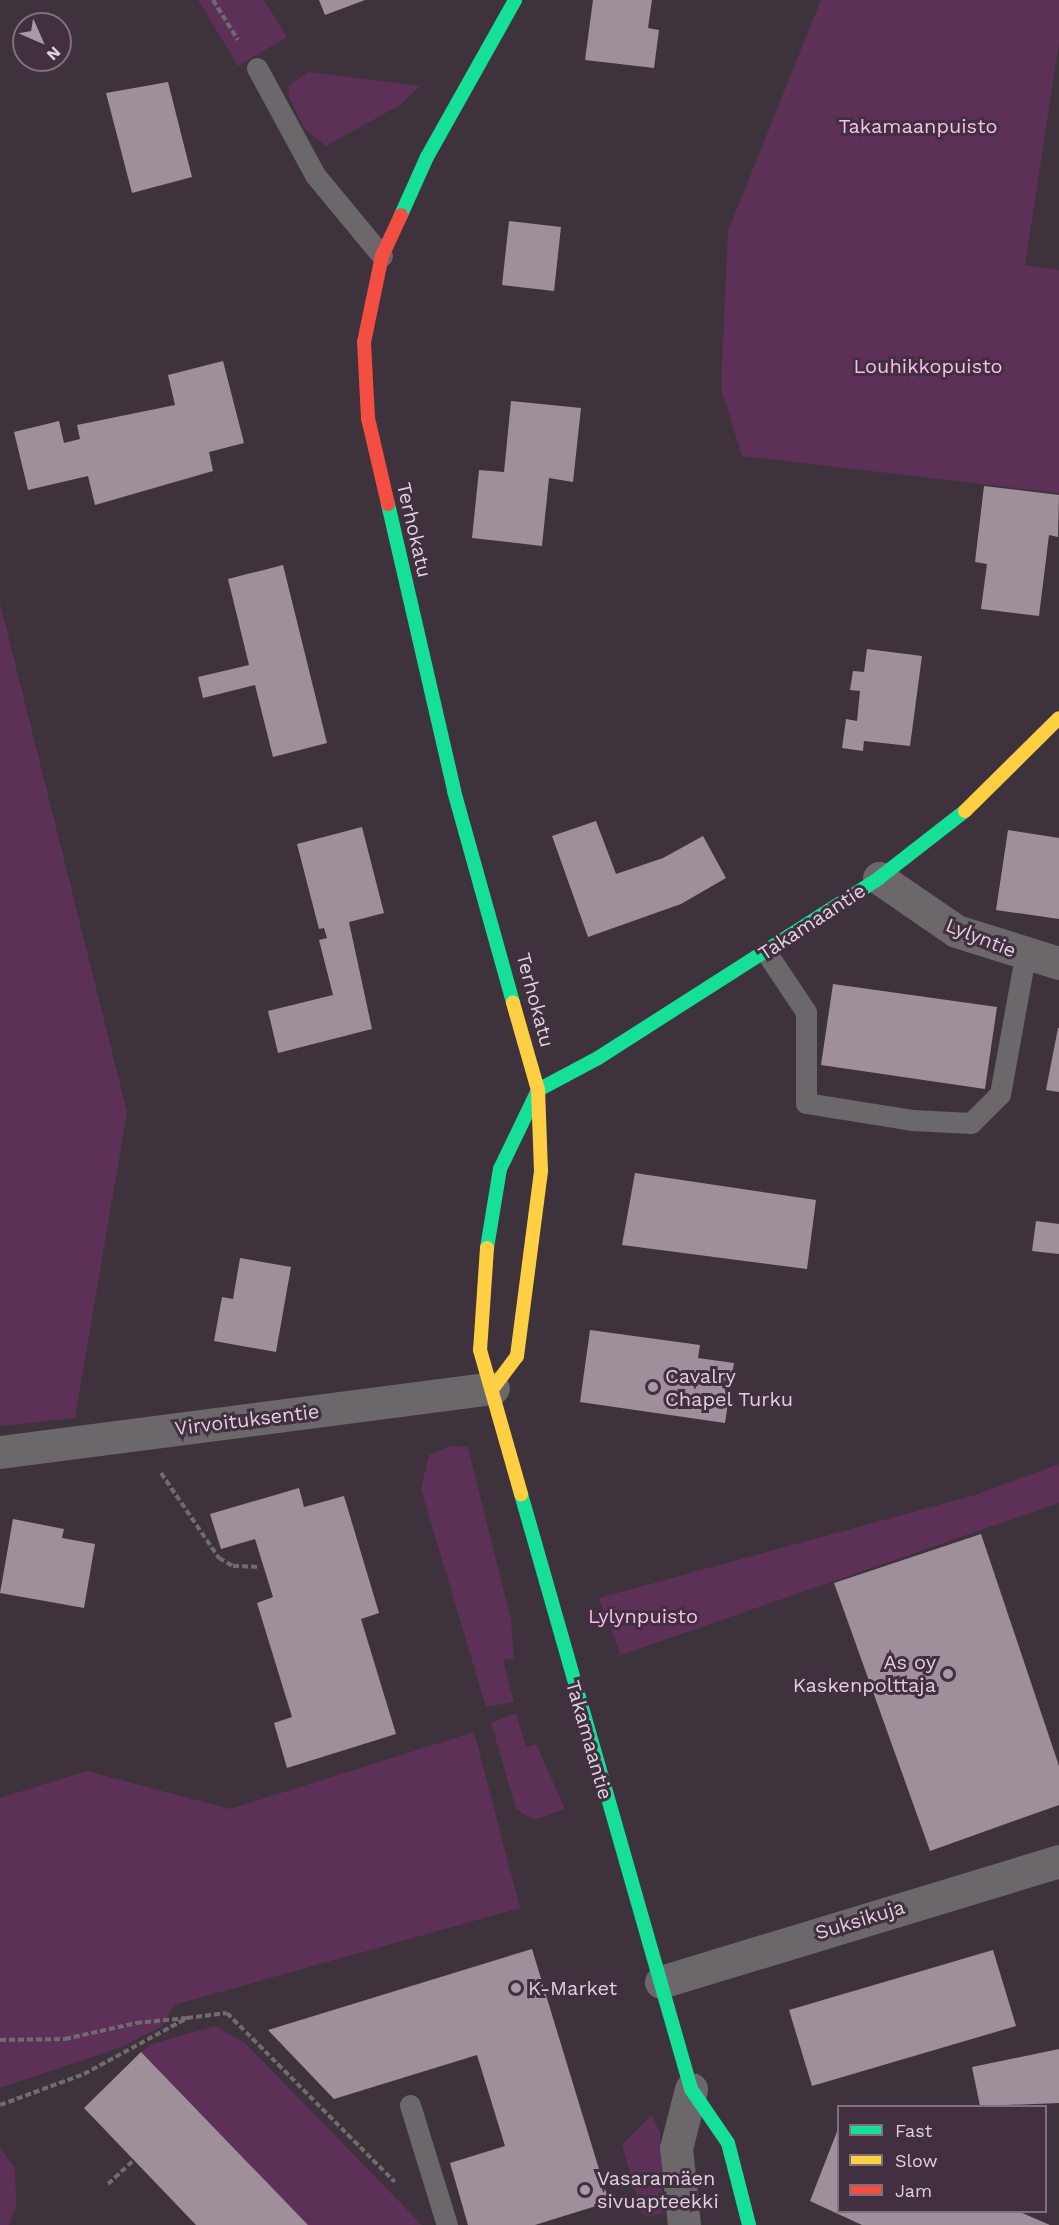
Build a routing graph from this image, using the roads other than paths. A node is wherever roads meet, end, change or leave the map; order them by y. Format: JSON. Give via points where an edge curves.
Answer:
{"nodes":[{"id":1,"x":515,"y":0,"type":"edge"},
{"id":2,"x":256,"y":68,"type":"road end"},
{"id":3,"x":382,"y":256,"type":"junction"},
{"id":4,"x":1059,"y":718,"type":"edge"},
{"id":5,"x":879,"y":878,"type":"junction"},
{"id":6,"x":766,"y":952,"type":"junction"},
{"id":7,"x":1025,"y":956,"type":"junction"},
{"id":8,"x":1059,"y":963,"type":"edge"},
{"id":9,"x":538,"y":1090,"type":"junction"},
{"id":10,"x":493,"y":1388,"type":"junction"},
{"id":11,"x":0,"y":1452,"type":"edge"},
{"id":12,"x":1059,"y":1861,"type":"edge"},
{"id":13,"x":661,"y":1982,"type":"junction"},
{"id":14,"x":691,"y":2089,"type":"junction"},
{"id":15,"x":410,"y":2105,"type":"dead end"},
{"id":16,"x":447,"y":2225,"type":"edge"},
{"id":17,"x":684,"y":2225,"type":"edge"},
{"id":18,"x":749,"y":2225,"type":"edge"}],
"edges":[{"from":1,"to":3,"type":"street","name":"Terhokatu","via":[[427,157]]},
{"from":2,"to":3,"type":"lane","via":[[315,175]]},
{"from":3,"to":9,"type":"street","name":"Terhokatu","via":[[364,342],[368,418],[454,791]]},
{"from":4,"to":5,"type":"street","name":"Takamaantie","via":[[951,824]]},
{"from":5,"to":6,"type":"street","name":"Takamaantie"},
{"from":5,"to":7,"type":"street","name":"Lylyntie","via":[[956,931]]},
{"from":6,"to":7,"type":"lane","via":[[806,1012],[807,1103],[912,1120],[971,1123],[1000,1094]]},
{"from":6,"to":9,"type":"street","name":"Takamaantie","via":[[598,1058]]},
{"from":7,"to":8,"type":"street","name":"Lylyntie"},
{"from":9,"to":10,"type":"street","via":[[542,1171],[517,1356]]},
{"from":9,"to":10,"type":"street","name":"Takamaantie","via":[[500,1168],[485,1257],[480,1350]]},
{"from":10,"to":11,"type":"street","name":"Virvoituksentie"},
{"from":10,"to":13,"type":"street","name":"Takamaantie","via":[[609,1810]]},
{"from":12,"to":13,"type":"street","name":"Suksikuja"},
{"from":13,"to":14,"type":"street","name":"Takamaantie"},
{"from":14,"to":17,"type":"street","name":"Takamaantie","via":[[676,2148]]},
{"from":14,"to":18,"type":"street","name":"Takamaantie","via":[[728,2143]]},
{"from":15,"to":16,"type":"lane"}]}
